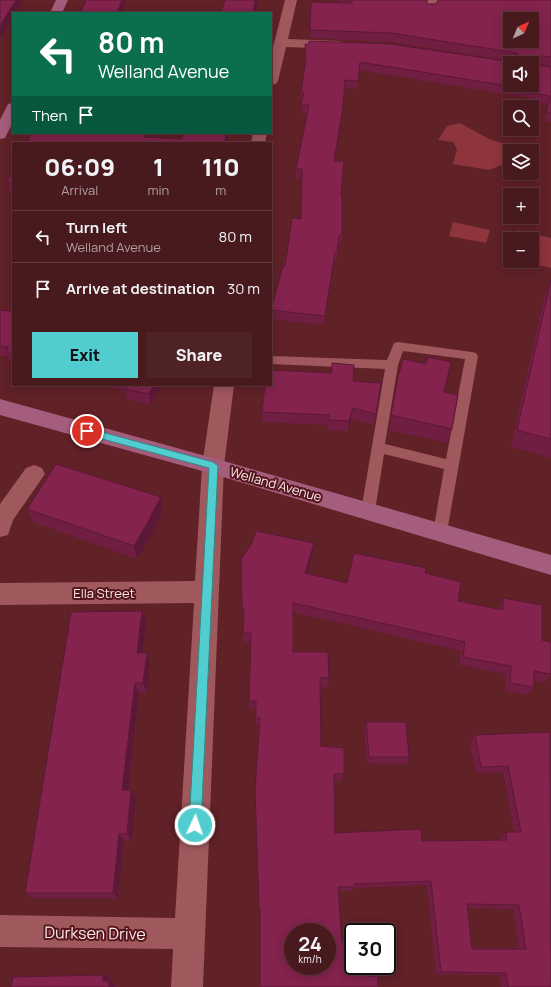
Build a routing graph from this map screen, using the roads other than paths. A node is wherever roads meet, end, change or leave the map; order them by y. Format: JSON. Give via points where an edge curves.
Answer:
{"nodes":[{"id":1,"x":62,"y":0,"type":"edge"},
{"id":2,"x":291,"y":0,"type":"edge"},
{"id":3,"x":56,"y":12,"type":"edge"},
{"id":4,"x":280,"y":43,"type":"junction"},
{"id":5,"x":350,"y":46,"type":"edge"},
{"id":6,"x":272,"y":77,"type":"edge"},
{"id":7,"x":12,"y":109,"type":"edge"},
{"id":8,"x":0,"y":135,"type":"edge"},
{"id":9,"x":272,"y":360,"type":"edge"},
{"id":10,"x":392,"y":365,"type":"junction"},
{"id":11,"x":224,"y":386,"type":"edge"},
{"id":12,"x":0,"y":408,"type":"edge"},
{"id":13,"x":378,"y":447,"type":"junction"},
{"id":14,"x":213,"y":466,"type":"junction"},
{"id":15,"x":451,"y":466,"type":"junction"},
{"id":16,"x":34,"y":474,"type":"dead end"},
{"id":17,"x":368,"y":511,"type":"junction"},
{"id":18,"x":0,"y":528,"type":"edge"},
{"id":19,"x":440,"y":532,"type":"junction"},
{"id":20,"x":551,"y":565,"type":"edge"},
{"id":21,"x":207,"y":592,"type":"junction"},
{"id":22,"x":0,"y":594,"type":"edge"},
{"id":23,"x":0,"y":931,"type":"edge"},
{"id":24,"x":190,"y":934,"type":"junction"},
{"id":25,"x":187,"y":987,"type":"edge"}],
"edges":[{"from":1,"to":3,"type":"main road"},
{"from":2,"to":4,"type":"street"},
{"from":4,"to":5,"type":"street"},
{"from":4,"to":6,"type":"street"},
{"from":7,"to":8,"type":"main road"},
{"from":9,"to":10,"type":"lane"},
{"from":10,"to":13,"type":"lane"},
{"from":10,"to":15,"type":"lane","via":[[398,346],[472,356]]},
{"from":11,"to":14,"type":"street"},
{"from":12,"to":14,"type":"main road","name":"Welland Avenue"},
{"from":13,"to":15,"type":"lane"},
{"from":13,"to":17,"type":"lane"},
{"from":14,"to":17,"type":"main road","name":"Welland Avenue"},
{"from":14,"to":21,"type":"street"},
{"from":15,"to":19,"type":"lane"},
{"from":16,"to":18,"type":"street","via":[[3,518]]},
{"from":17,"to":19,"type":"main road","name":"Welland Avenue"},
{"from":19,"to":20,"type":"main road","name":"Welland Avenue"},
{"from":21,"to":22,"type":"street","name":"Ella Street"},
{"from":21,"to":24,"type":"street"},
{"from":23,"to":24,"type":"street","name":"Durksen Drive"},
{"from":24,"to":25,"type":"street"}]}
